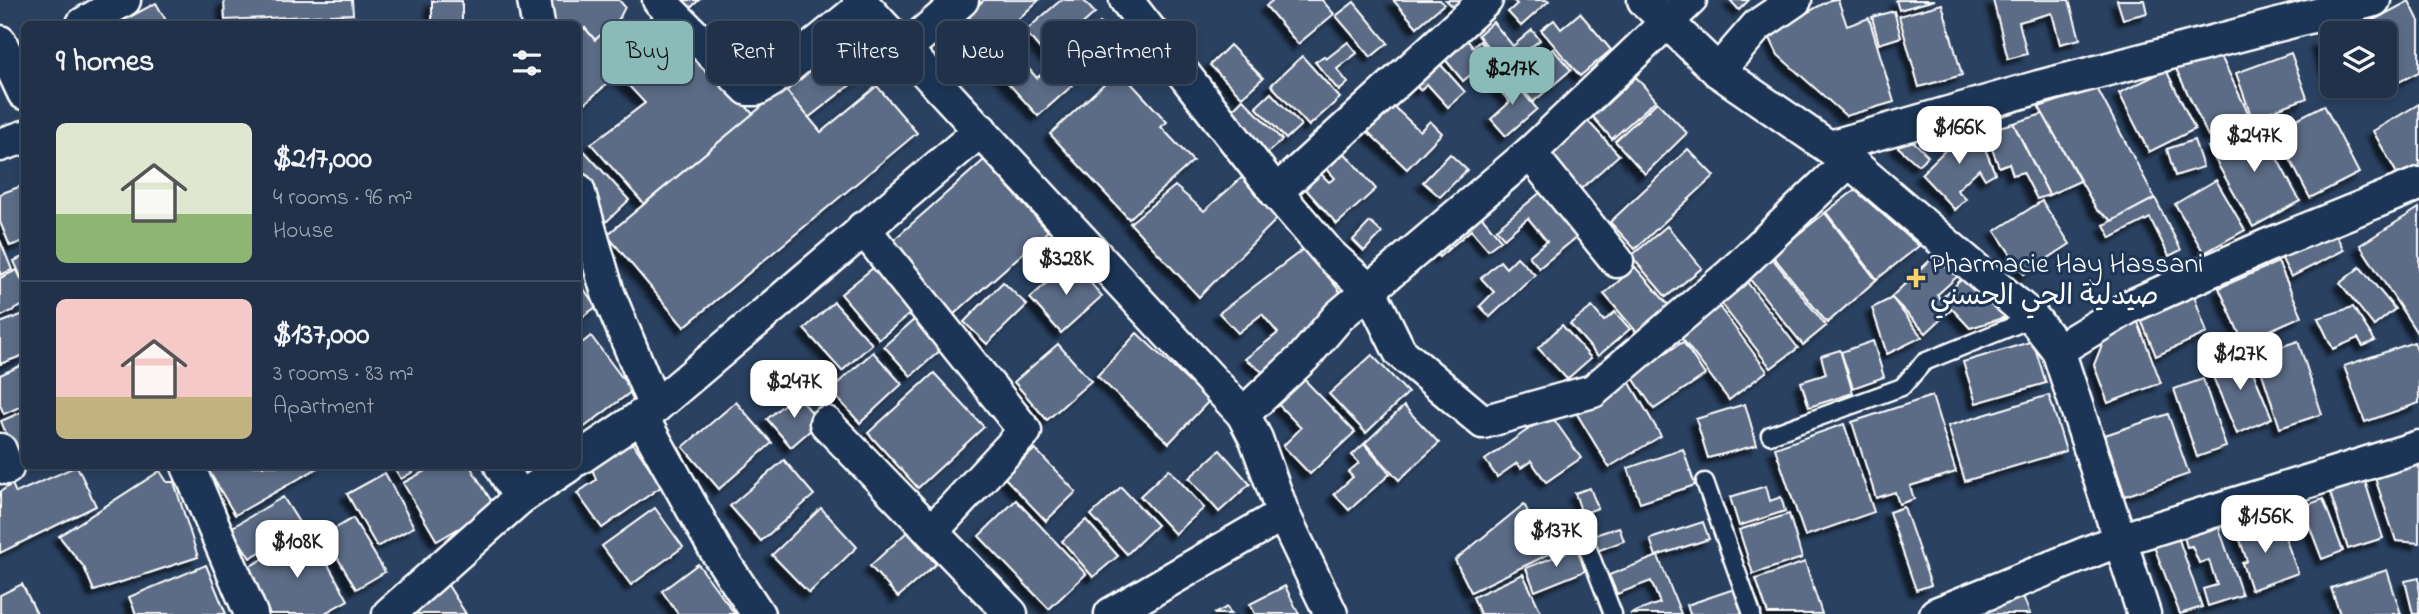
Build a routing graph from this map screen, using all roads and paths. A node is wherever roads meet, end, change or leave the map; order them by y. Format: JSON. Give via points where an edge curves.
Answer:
{"nodes":[{"id":1,"x":124,"y":0,"type":"edge"},
{"id":2,"x":534,"y":0,"type":"edge"},
{"id":3,"x":659,"y":0,"type":"edge"},
{"id":4,"x":961,"y":0,"type":"edge"},
{"id":5,"x":1126,"y":0,"type":"edge"},
{"id":6,"x":1486,"y":0,"type":"edge"},
{"id":7,"x":1644,"y":0,"type":"edge"},
{"id":8,"x":1690,"y":0,"type":"edge"},
{"id":9,"x":1795,"y":0,"type":"edge"},
{"id":10,"x":2374,"y":0,"type":"edge"},
{"id":11,"x":861,"y":2,"type":"edge"},
{"id":12,"x":88,"y":21,"type":"edge"},
{"id":13,"x":538,"y":21,"type":"edge"},
{"id":14,"x":880,"y":21,"type":"edge"},
{"id":15,"x":1667,"y":23,"type":"junction"},
{"id":16,"x":923,"y":33,"type":"edge"},
{"id":17,"x":11,"y":53,"type":"edge"},
{"id":18,"x":923,"y":67,"type":"edge"},
{"id":19,"x":1718,"y":71,"type":"junction"},
{"id":20,"x":21,"y":84,"type":"edge"},
{"id":21,"x":981,"y":130,"type":"junction"},
{"id":22,"x":21,"y":138,"type":"edge"},
{"id":23,"x":0,"y":145,"type":"edge"},
{"id":24,"x":1530,"y":153,"type":"junction"},
{"id":25,"x":1840,"y":154,"type":"junction"},
{"id":26,"x":2419,"y":184,"type":"edge"},
{"id":27,"x":1276,"y":192,"type":"junction"},
{"id":28,"x":581,"y":200,"type":"edge"},
{"id":29,"x":863,"y":228,"type":"junction"},
{"id":30,"x":1617,"y":261,"type":"dead end"},
{"id":31,"x":1370,"y":291,"type":"junction"},
{"id":32,"x":2033,"y":318,"type":"junction"},
{"id":33,"x":2058,"y":351,"type":"junction"},
{"id":34,"x":648,"y":411,"type":"junction"},
{"id":35,"x":1244,"y":414,"type":"junction"},
{"id":36,"x":826,"y":423,"type":"dead end"},
{"id":37,"x":1770,"y":435,"type":"dead end"},
{"id":38,"x":2419,"y":447,"type":"edge"},
{"id":39,"x":581,"y":457,"type":"edge"},
{"id":40,"x":189,"y":469,"type":"edge"},
{"id":41,"x":503,"y":469,"type":"edge"},
{"id":42,"x":564,"y":469,"type":"edge"},
{"id":43,"x":1705,"y":482,"type":"dead end"},
{"id":44,"x":520,"y":498,"type":"junction"},
{"id":45,"x":1283,"y":514,"type":"junction"},
{"id":46,"x":933,"y":530,"type":"junction"},
{"id":47,"x":1581,"y":531,"type":"dead end"},
{"id":48,"x":2119,"y":541,"type":"junction"},
{"id":49,"x":251,"y":614,"type":"edge"},
{"id":50,"x":389,"y":614,"type":"edge"},
{"id":51,"x":758,"y":614,"type":"edge"},
{"id":52,"x":1011,"y":614,"type":"edge"},
{"id":53,"x":1111,"y":614,"type":"edge"},
{"id":54,"x":1331,"y":614,"type":"edge"},
{"id":55,"x":1613,"y":614,"type":"edge"},
{"id":56,"x":1752,"y":614,"type":"edge"},
{"id":57,"x":1936,"y":614,"type":"edge"},
{"id":58,"x":2144,"y":614,"type":"edge"}],
"edges":[{"from":1,"to":12,"type":"street"},
{"from":2,"to":13,"type":"street"},
{"from":3,"to":11,"type":"street","via":[[748,89],[772,80]]},
{"from":4,"to":16,"type":"street"},
{"from":5,"to":27,"type":"street"},
{"from":6,"to":27,"type":"street"},
{"from":7,"to":15,"type":"street"},
{"from":8,"to":15,"type":"street"},
{"from":9,"to":19,"type":"street","via":[[1757,26]]},
{"from":10,"to":25,"type":"street","via":[[2039,87]]},
{"from":11,"to":14,"type":"street"},
{"from":15,"to":19,"type":"street"},
{"from":15,"to":24,"type":"street"},
{"from":17,"to":20,"type":"street"},
{"from":18,"to":21,"type":"street"},
{"from":19,"to":25,"type":"street"},
{"from":21,"to":29,"type":"street"},
{"from":21,"to":35,"type":"street"},
{"from":22,"to":23,"type":"street"},
{"from":24,"to":30,"type":"street"},
{"from":24,"to":31,"type":"street"},
{"from":25,"to":31,"type":"street","via":[[1730,275],[1593,391],[1483,422],[1400,352]]},
{"from":25,"to":32,"type":"street"},
{"from":26,"to":33,"type":"street","via":[[2129,307]]},
{"from":27,"to":31,"type":"street","via":[[1330,255]]},
{"from":28,"to":34,"type":"street"},
{"from":29,"to":34,"type":"street"},
{"from":29,"to":46,"type":"street","via":[[1025,431]]},
{"from":31,"to":35,"type":"street","via":[[1339,316]]},
{"from":32,"to":33,"type":"street"},
{"from":32,"to":37,"type":"lane","via":[[1924,362],[1902,387]]},
{"from":33,"to":48,"type":"street"},
{"from":34,"to":39,"type":"street"},
{"from":34,"to":51,"type":"street","via":[[715,549]]},
{"from":35,"to":45,"type":"street"},
{"from":36,"to":46,"type":"street","via":[[873,475]]},
{"from":38,"to":48,"type":"street"},
{"from":40,"to":49,"type":"street"},
{"from":41,"to":44,"type":"street"},
{"from":42,"to":44,"type":"street"},
{"from":43,"to":56,"type":"lane"},
{"from":44,"to":50,"type":"street"},
{"from":45,"to":53,"type":"street"},
{"from":45,"to":54,"type":"street"},
{"from":46,"to":52,"type":"street"},
{"from":47,"to":55,"type":"lane"},
{"from":48,"to":57,"type":"street"},
{"from":48,"to":58,"type":"street"}]}
